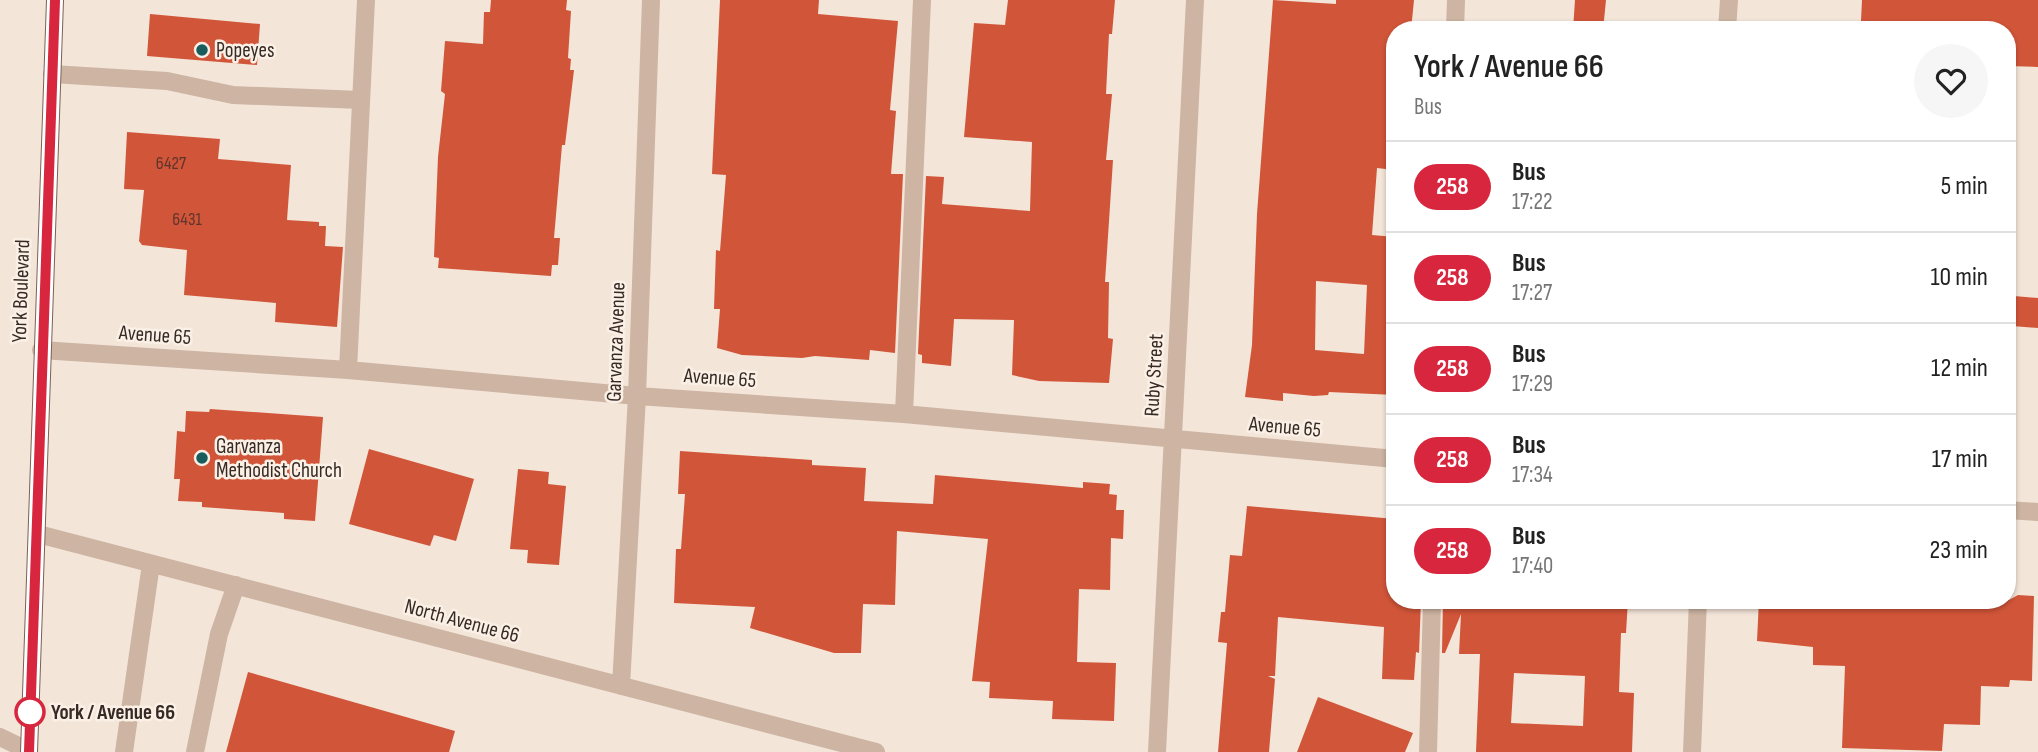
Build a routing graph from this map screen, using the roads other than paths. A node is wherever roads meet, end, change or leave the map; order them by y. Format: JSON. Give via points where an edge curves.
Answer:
{"nodes":[{"id":1,"x":55,"y":0,"type":"edge"},
{"id":2,"x":366,"y":0,"type":"edge"},
{"id":3,"x":651,"y":0,"type":"edge"},
{"id":4,"x":922,"y":0,"type":"edge"},
{"id":5,"x":1195,"y":0,"type":"edge"},
{"id":6,"x":1456,"y":0,"type":"edge"},
{"id":7,"x":1729,"y":0,"type":"edge"},
{"id":8,"x":1455,"y":21,"type":"edge"},
{"id":9,"x":1728,"y":21,"type":"edge"},
{"id":10,"x":52,"y":74,"type":"junction"},
{"id":11,"x":361,"y":100,"type":"junction"},
{"id":12,"x":41,"y":350,"type":"junction"},
{"id":13,"x":348,"y":370,"type":"junction"},
{"id":14,"x":637,"y":396,"type":"junction"},
{"id":15,"x":904,"y":414,"type":"junction"},
{"id":16,"x":1174,"y":440,"type":"junction"},
{"id":17,"x":1386,"y":458,"type":"edge"},
{"id":18,"x":2016,"y":510,"type":"edge"},
{"id":19,"x":2038,"y":512,"type":"edge"},
{"id":20,"x":38,"y":534,"type":"junction"},
{"id":21,"x":151,"y":564,"type":"junction"},
{"id":22,"x":236,"y":585,"type":"junction"},
{"id":23,"x":1432,"y":609,"type":"edge"},
{"id":24,"x":1698,"y":609,"type":"edge"},
{"id":25,"x":621,"y":686,"type":"junction"},
{"id":26,"x":0,"y":737,"type":"edge"},
{"id":27,"x":29,"y":751,"type":"edge"},
{"id":28,"x":124,"y":752,"type":"edge"},
{"id":29,"x":195,"y":752,"type":"edge"},
{"id":30,"x":876,"y":752,"type":"edge"},
{"id":31,"x":1157,"y":752,"type":"edge"},
{"id":32,"x":1428,"y":752,"type":"edge"},
{"id":33,"x":1692,"y":752,"type":"edge"}],
"edges":[{"from":1,"to":10,"type":"main road","name":"York Boulevard"},
{"from":2,"to":11,"type":"street"},
{"from":3,"to":14,"type":"street","name":"Garvanza Avenue"},
{"from":4,"to":15,"type":"street"},
{"from":5,"to":16,"type":"street","name":"Ruby Street"},
{"from":6,"to":8,"type":"street"},
{"from":7,"to":9,"type":"street"},
{"from":10,"to":11,"type":"street","via":[[167,82],[233,94]]},
{"from":10,"to":12,"type":"main road","name":"York Boulevard"},
{"from":11,"to":13,"type":"street"},
{"from":12,"to":13,"type":"street","name":"Avenue 65"},
{"from":12,"to":20,"type":"main road","name":"York Boulevard"},
{"from":13,"to":14,"type":"street","name":"Avenue 65"},
{"from":14,"to":15,"type":"street","name":"Avenue 65"},
{"from":14,"to":25,"type":"street","name":"Garvanza Avenue"},
{"from":15,"to":16,"type":"street","name":"Avenue 65"},
{"from":16,"to":17,"type":"street","name":"Avenue 65"},
{"from":16,"to":31,"type":"street","name":"Ruby Street"},
{"from":18,"to":19,"type":"street"},
{"from":20,"to":21,"type":"street","name":"North Avenue 66"},
{"from":20,"to":27,"type":"main road","name":"York Boulevard"},
{"from":21,"to":22,"type":"street","name":"North Avenue 66"},
{"from":21,"to":28,"type":"street"},
{"from":22,"to":25,"type":"street","name":"North Avenue 66"},
{"from":22,"to":29,"type":"street","via":[[219,634]]},
{"from":23,"to":32,"type":"street"},
{"from":24,"to":33,"type":"street"},
{"from":25,"to":30,"type":"street","name":"North Avenue 66"},
{"from":26,"to":27,"type":"street"}]}
